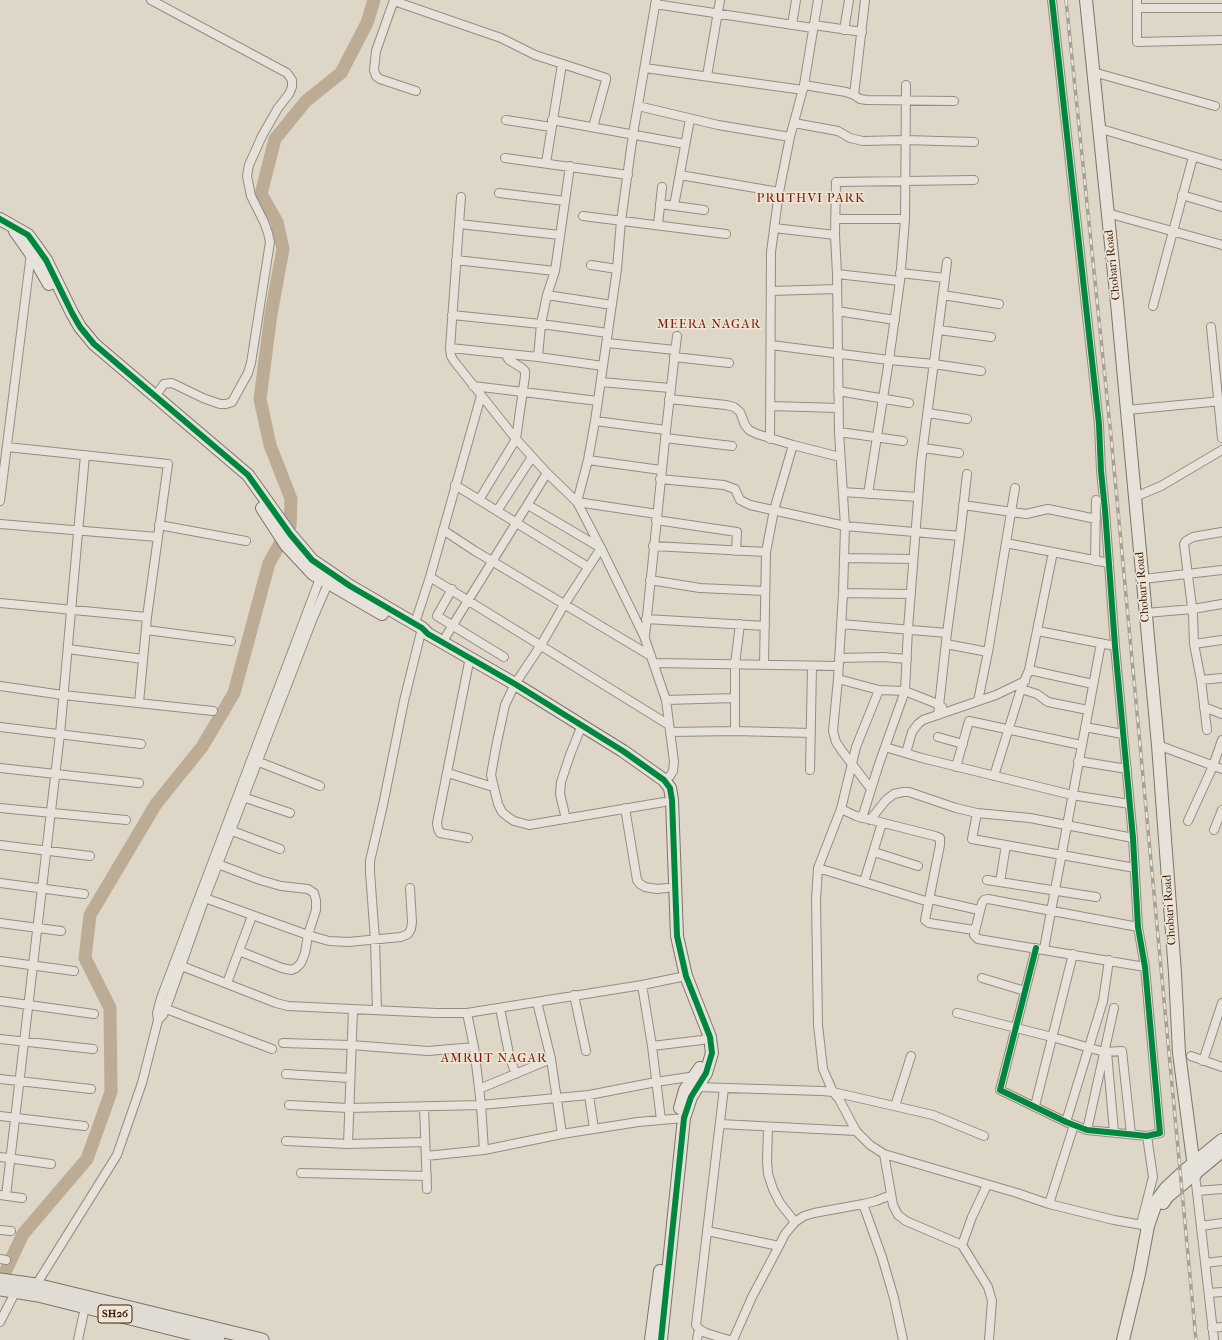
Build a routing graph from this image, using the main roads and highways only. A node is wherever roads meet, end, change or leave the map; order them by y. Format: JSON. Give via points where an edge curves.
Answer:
{"nodes":[{"id":1,"x":0,"y":1280,"type":"edge"},
{"id":2,"x":12,"y":1287,"type":"edge"},
{"id":3,"x":218,"y":1340,"type":"edge"},
{"id":4,"x":262,"y":1340,"type":"edge"}],
"edges":[{"from":1,"to":2,"type":"main road","number":"SH26"},
{"from":2,"to":3,"type":"main road","number":"SH26"},
{"from":2,"to":4,"type":"main road","number":"SH26","via":[[36,1285]]}]}
